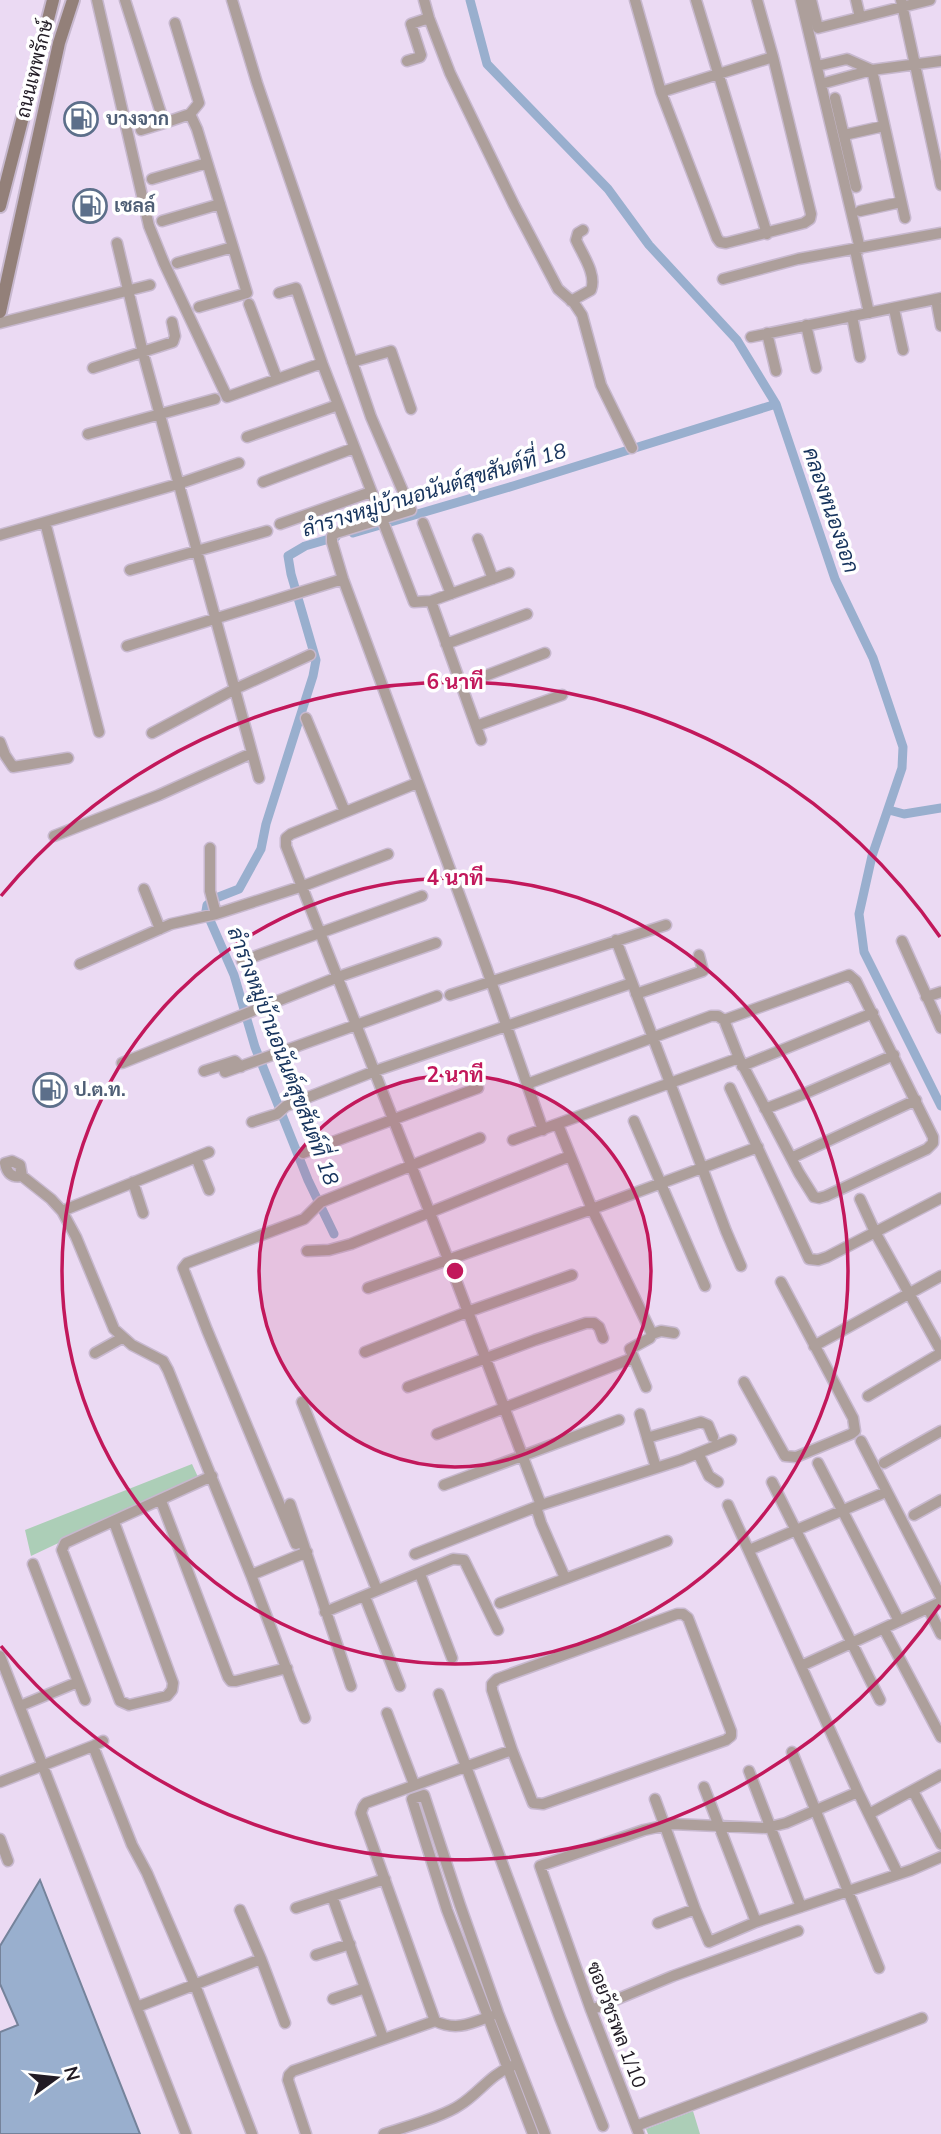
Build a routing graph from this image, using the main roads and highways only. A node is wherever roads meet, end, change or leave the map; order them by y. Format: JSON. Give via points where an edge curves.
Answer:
{"nodes":[{"id":1,"x":53,"y":0,"type":"edge"},
{"id":2,"x":72,"y":0,"type":"edge"},
{"id":3,"x":0,"y":206,"type":"edge"},
{"id":4,"x":0,"y":312,"type":"edge"}],
"edges":[{"from":1,"to":3,"type":"main road","name":"ถนนเทพรักษ์"},
{"from":2,"to":4,"type":"main road","name":"ถนนเทพรักษ์"}]}
